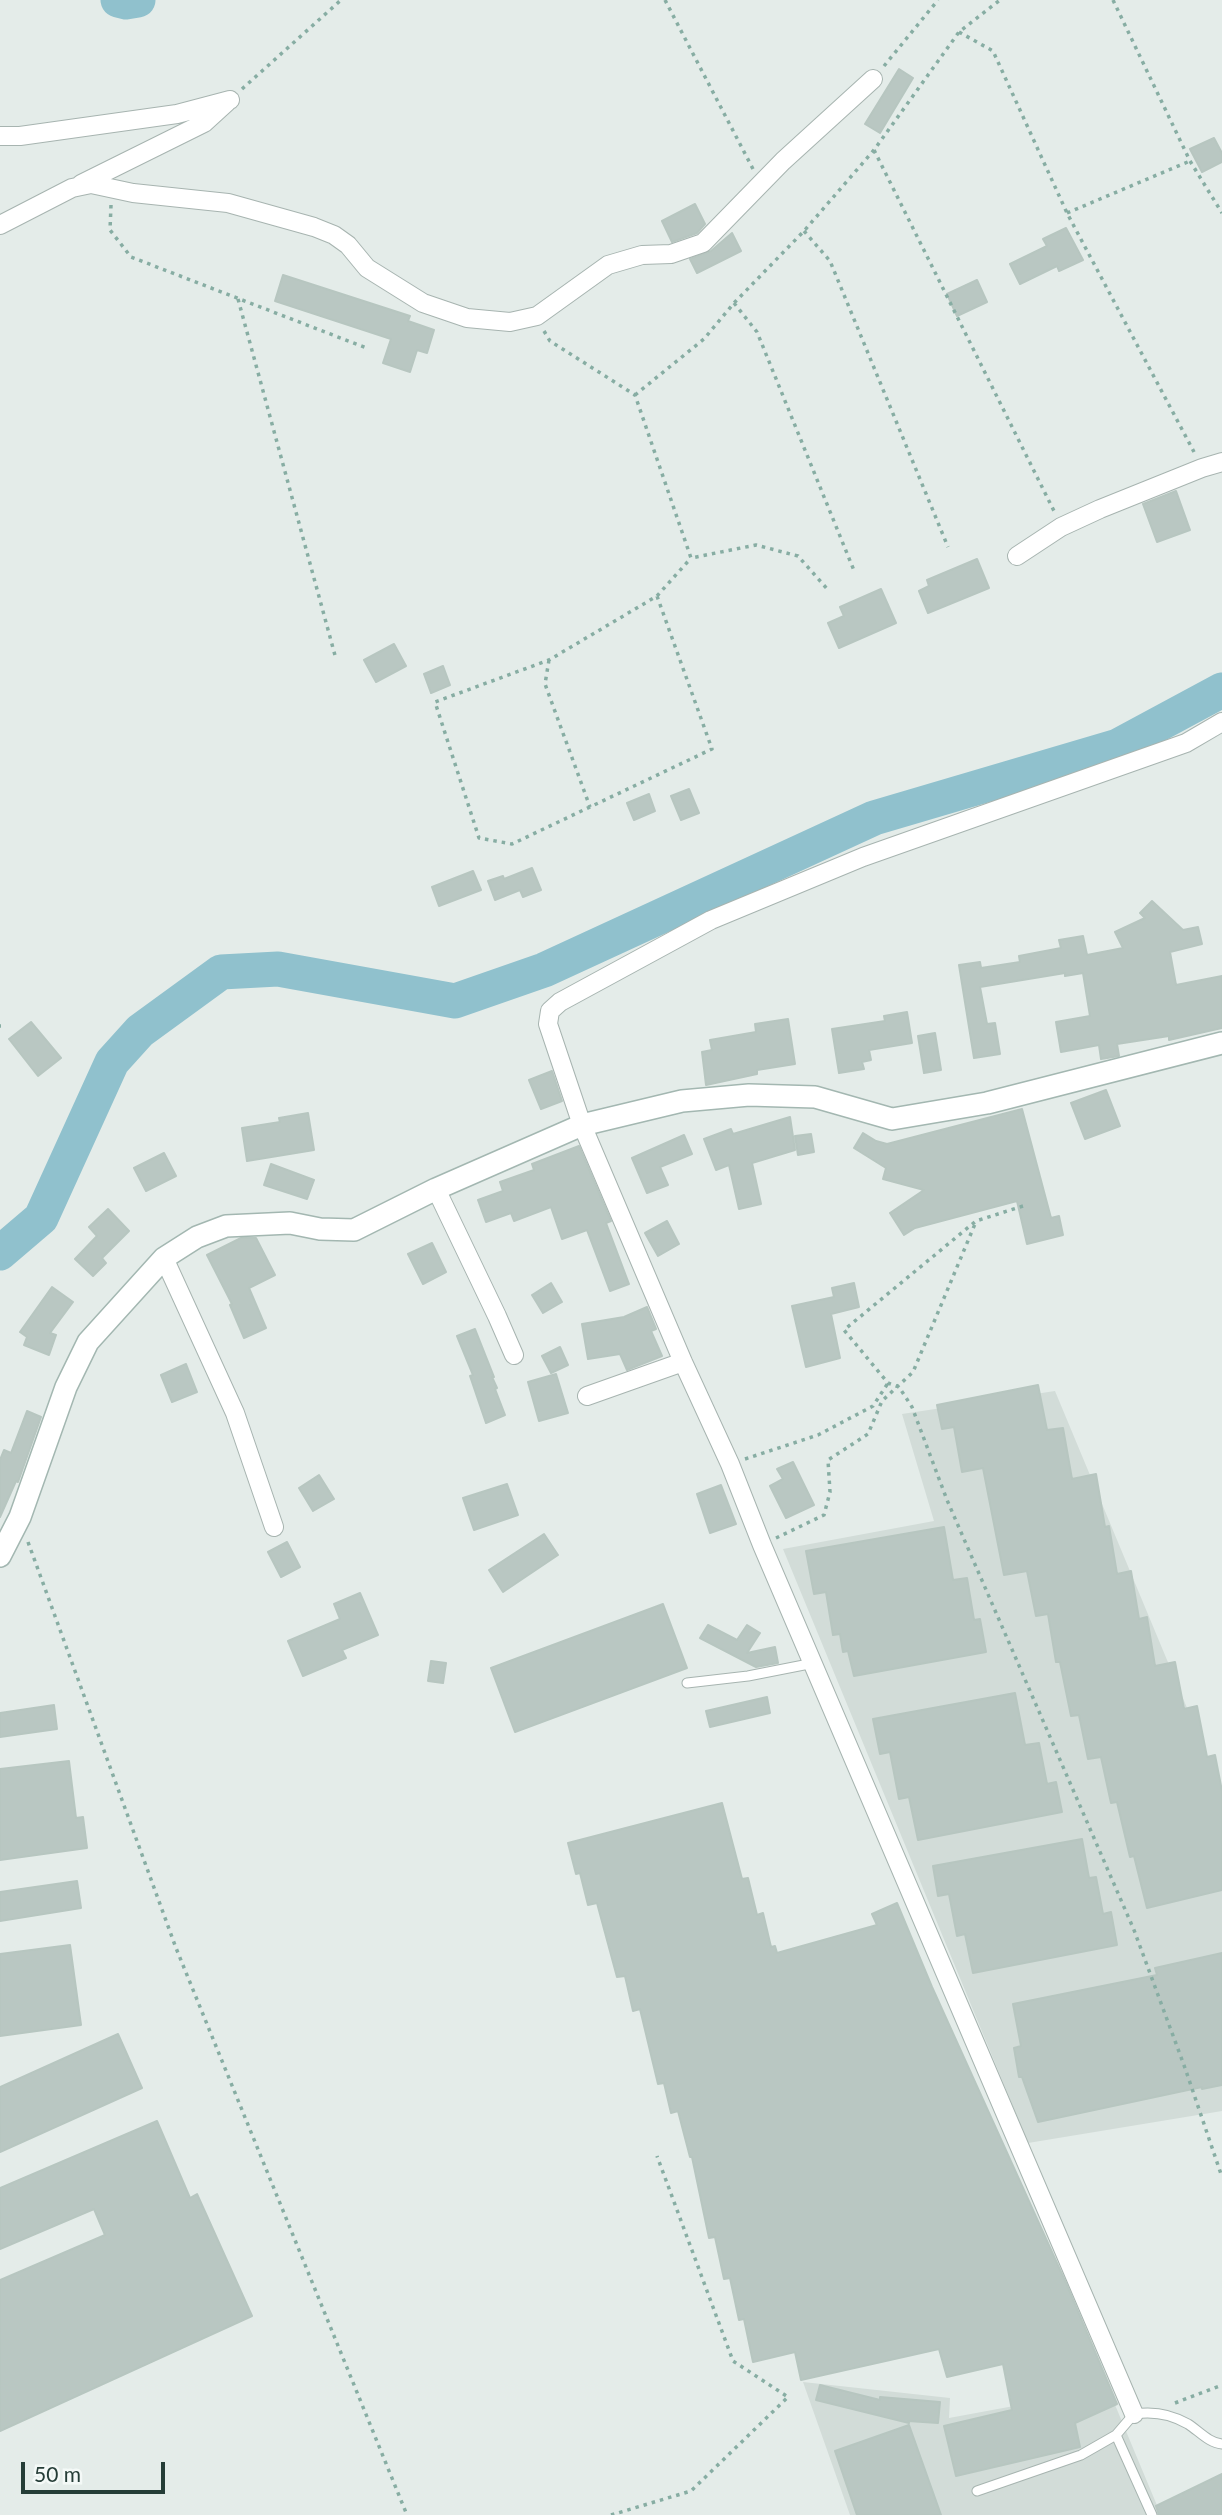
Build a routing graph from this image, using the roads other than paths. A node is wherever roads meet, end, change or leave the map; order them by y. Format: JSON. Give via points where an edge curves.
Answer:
{"nodes":[{"id":1,"x":873,"y":79,"type":"road end"},
{"id":2,"x":0,"y":136,"type":"edge"},
{"id":3,"x":72,"y":188,"type":"junction"},
{"id":4,"x":0,"y":225,"type":"edge"},
{"id":5,"x":1222,"y":462,"type":"edge"},
{"id":6,"x":1017,"y":556,"type":"dead end"},
{"id":7,"x":1222,"y":722,"type":"edge"},
{"id":8,"x":1222,"y":1043,"type":"edge"},
{"id":9,"x":582,"y":1125,"type":"junction"},
{"id":10,"x":436,"y":1189,"type":"junction"},
{"id":11,"x":164,"y":1258,"type":"junction"},
{"id":12,"x":514,"y":1355,"type":"dead end"},
{"id":13,"x":682,"y":1362,"type":"junction"},
{"id":14,"x":587,"y":1396,"type":"dead end"},
{"id":15,"x":274,"y":1527,"type":"dead end"},
{"id":16,"x":0,"y":1556,"type":"edge"},
{"id":17,"x":814,"y":1663,"type":"junction"},
{"id":18,"x":687,"y":1683,"type":"dead end"},
{"id":19,"x":1134,"y":2414,"type":"junction"},
{"id":20,"x":1116,"y":2435,"type":"junction"},
{"id":21,"x":1222,"y":2444,"type":"edge"},
{"id":22,"x":977,"y":2491,"type":"dead end"},
{"id":23,"x":1152,"y":2515,"type":"edge"}],
"edges":[{"from":1,"to":3,"type":"street","via":[[703,243],[608,265],[537,316],[510,322],[467,318],[423,303],[367,268],[341,240],[314,227],[228,203],[91,184]]},
{"from":2,"to":3,"type":"street","via":[[177,114],[230,100],[204,123]]},
{"from":3,"to":4,"type":"street"},
{"from":5,"to":6,"type":"street","via":[[1062,527]]},
{"from":7,"to":9,"type":"street","via":[[1186,743],[863,857],[711,920],[560,1002],[550,1011],[548,1024]]},
{"from":8,"to":9,"type":"street","via":[[987,1103],[892,1119],[815,1097],[749,1095],[682,1101]]},
{"from":9,"to":10,"type":"street"},
{"from":9,"to":13,"type":"street"},
{"from":10,"to":11,"type":"street","via":[[354,1230],[290,1223],[226,1226],[197,1237]]},
{"from":10,"to":12,"type":"street"},
{"from":11,"to":15,"type":"street","via":[[235,1413]]},
{"from":11,"to":16,"type":"street","via":[[88,1342],[66,1387],[20,1517]]},
{"from":13,"to":14,"type":"street"},
{"from":13,"to":17,"type":"street"},
{"from":17,"to":18,"type":"lane"},
{"from":17,"to":19,"type":"street"},
{"from":19,"to":20,"type":"lane"},
{"from":19,"to":21,"type":"lane","via":[[1154,2411],[1185,2422],[1215,2444]]},
{"from":20,"to":22,"type":"lane","via":[[1082,2455]]},
{"from":20,"to":23,"type":"lane"}]}
